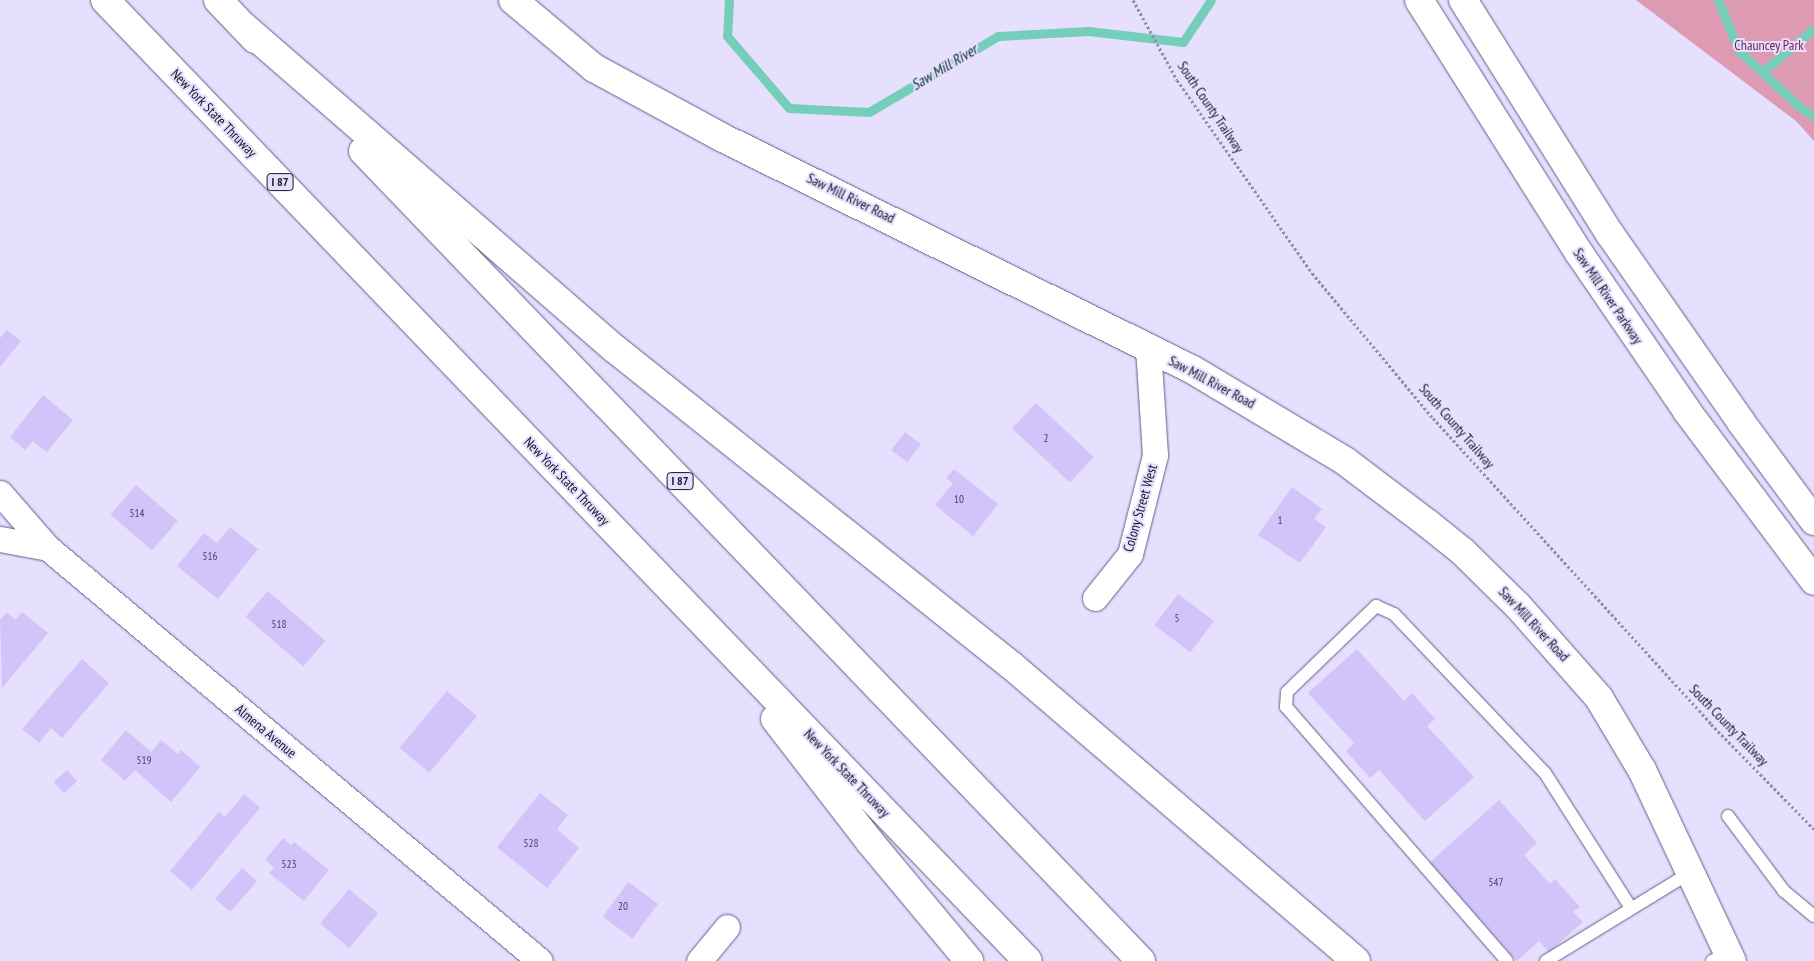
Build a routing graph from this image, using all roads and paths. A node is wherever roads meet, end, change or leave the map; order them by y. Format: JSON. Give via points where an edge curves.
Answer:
{"nodes":[{"id":1,"x":106,"y":0,"type":"edge"},
{"id":2,"x":218,"y":0,"type":"edge"},
{"id":3,"x":513,"y":0,"type":"edge"},
{"id":4,"x":1133,"y":0,"type":"edge"},
{"id":5,"x":1419,"y":0,"type":"edge"},
{"id":6,"x":1463,"y":0,"type":"edge"},
{"id":7,"x":242,"y":25,"type":"junction"},
{"id":8,"x":1148,"y":348,"type":"junction"},
{"id":9,"x":0,"y":493,"type":"edge"},
{"id":10,"x":1814,"y":521,"type":"edge"},
{"id":11,"x":0,"y":539,"type":"edge"},
{"id":12,"x":48,"y":548,"type":"junction"},
{"id":13,"x":1814,"y":581,"type":"edge"},
{"id":14,"x":1095,"y":598,"type":"dead end"},
{"id":15,"x":688,"y":607,"type":"junction"},
{"id":16,"x":1728,"y":816,"type":"dead end"},
{"id":17,"x":1814,"y":829,"type":"edge"},
{"id":18,"x":1691,"y":872,"type":"junction"},
{"id":19,"x":1632,"y":908,"type":"junction"},
{"id":20,"x":1814,"y":916,"type":"edge"},
{"id":21,"x":727,"y":927,"type":"dead end"},
{"id":22,"x":1724,"y":958,"type":"edge"},
{"id":23,"x":540,"y":961,"type":"edge"},
{"id":24,"x":699,"y":961,"type":"edge"},
{"id":25,"x":969,"y":961,"type":"edge"},
{"id":26,"x":1028,"y":961,"type":"edge"},
{"id":27,"x":1141,"y":961,"type":"edge"},
{"id":28,"x":1356,"y":961,"type":"edge"},
{"id":29,"x":1508,"y":961,"type":"edge"},
{"id":30,"x":1546,"y":961,"type":"edge"}],
"edges":[{"from":1,"to":15,"type":"main road","name":"New York State Thruway","number":"I 87"},
{"from":2,"to":7,"type":"main road","number":"I 87"},
{"from":3,"to":8,"type":"main road","name":"Saw Mill River Road","via":[[594,68],[722,137]]},
{"from":4,"to":17,"type":"path","name":"South County Trailway","via":[[1177,80],[1312,273],[1433,418],[1711,724]]},
{"from":5,"to":13,"type":"main road","name":"Saw Mill River Parkway","via":[[1588,268],[1687,411]]},
{"from":6,"to":10,"type":"main road","via":[[1610,234]]},
{"from":7,"to":27,"type":"main road","number":"I 87"},
{"from":7,"to":28,"type":"main road","via":[[615,349],[1020,672]]},
{"from":8,"to":14,"type":"street","name":"Colony Street West","via":[[1155,455],[1130,554]]},
{"from":8,"to":18,"type":"main road","name":"Saw Mill River Road","via":[[1250,401],[1345,461],[1427,523],[1495,583],[1551,641],[1599,698],[1642,770]]},
{"from":9,"to":12,"type":"street","name":"Almena Avenue"},
{"from":11,"to":12,"type":"street"},
{"from":12,"to":23,"type":"street","name":"Almena Avenue"},
{"from":15,"to":25,"type":"main road","via":[[870,842]]},
{"from":15,"to":26,"type":"main road","name":"New York State Thruway","number":"I 87"},
{"from":16,"to":20,"type":"lane","via":[[1784,891]]},
{"from":18,"to":19,"type":"lane"},
{"from":18,"to":22,"type":"main road","name":"Saw Mill River Road"},
{"from":19,"to":29,"type":"lane","via":[[1545,773],[1394,614],[1376,606],[1287,692],[1286,707]]},
{"from":19,"to":30,"type":"lane"},
{"from":21,"to":24,"type":"street"}]}
